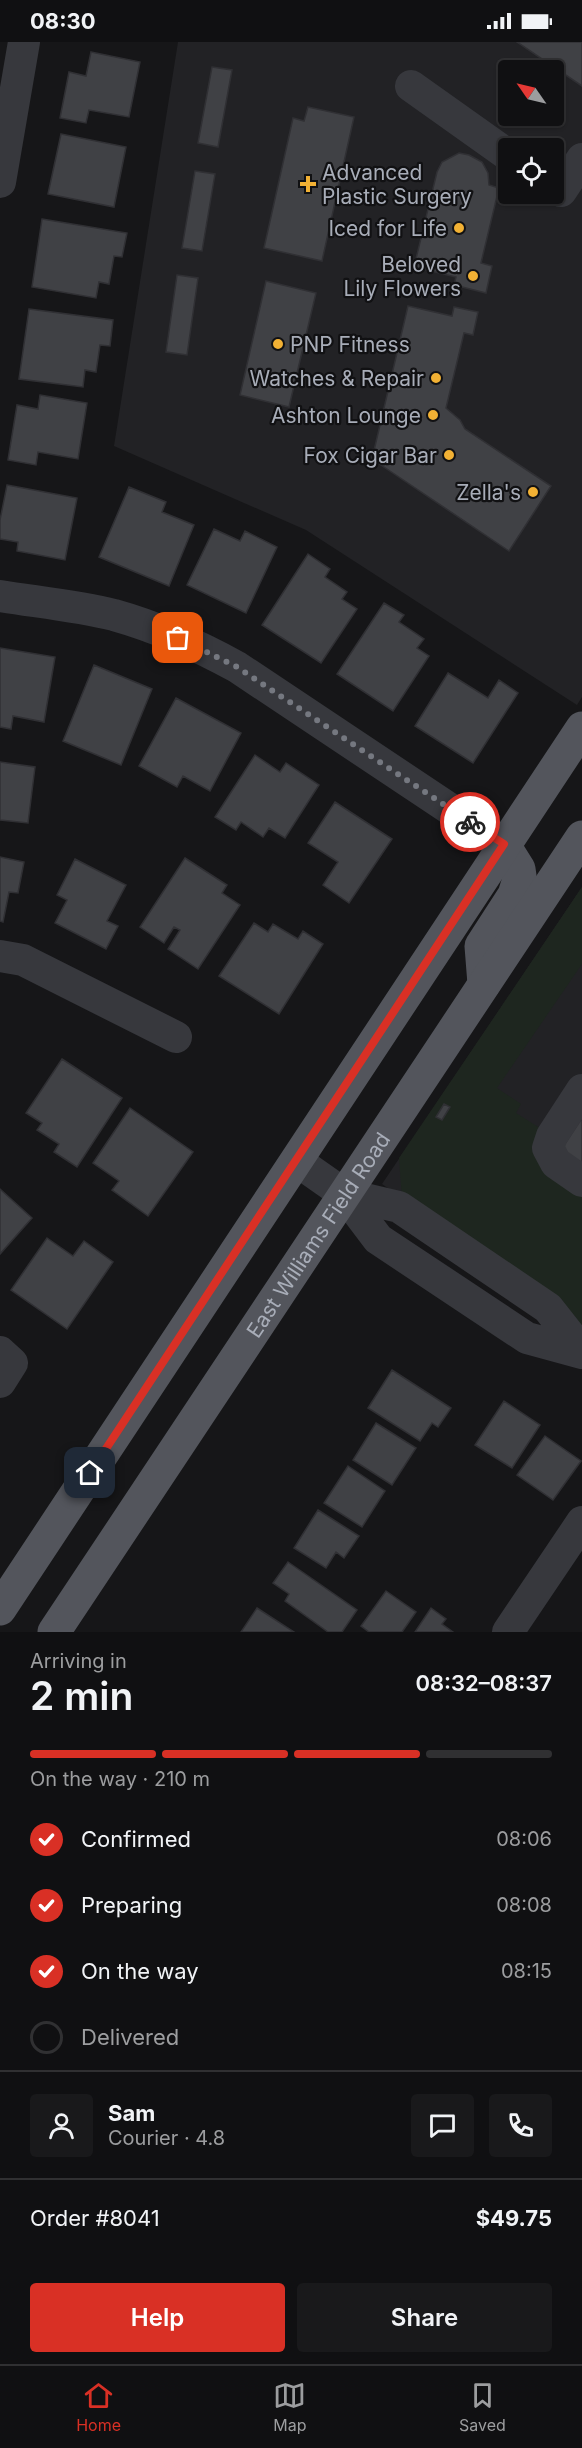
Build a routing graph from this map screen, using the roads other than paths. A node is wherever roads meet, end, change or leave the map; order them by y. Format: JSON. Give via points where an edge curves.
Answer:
{"nodes":[{"id":1,"x":24,"y":42,"type":"edge"},
{"id":2,"x":411,"y":86,"type":"dead end"},
{"id":3,"x":498,"y":148,"type":"edge"},
{"id":4,"x":582,"y":159,"type":"edge"},
{"id":5,"x":0,"y":182,"type":"edge"},
{"id":6,"x":565,"y":194,"type":"edge"},
{"id":7,"x":0,"y":596,"type":"edge"},
{"id":8,"x":582,"y":728,"type":"edge"},
{"id":9,"x":582,"y":837,"type":"edge"},
{"id":10,"x":504,"y":844,"type":"junction"},
{"id":11,"x":0,"y":956,"type":"edge"},
{"id":12,"x":484,"y":984,"type":"junction"},
{"id":13,"x":176,"y":1037,"type":"dead end"},
{"id":14,"x":582,"y":1090,"type":"edge"},
{"id":15,"x":297,"y":1161,"type":"junction"},
{"id":16,"x":582,"y":1180,"type":"edge"},
{"id":17,"x":344,"y":1194,"type":"junction"},
{"id":18,"x":582,"y":1352,"type":"edge"},
{"id":19,"x":582,"y":1522,"type":"edge"},
{"id":20,"x":0,"y":1609,"type":"edge"},
{"id":21,"x":54,"y":1632,"type":"edge"},
{"id":22,"x":508,"y":1632,"type":"edge"}],
"edges":[{"from":1,"to":5,"type":"street"},
{"from":2,"to":3,"type":"street"},
{"from":4,"to":6,"type":"street"},
{"from":7,"to":10,"type":"street","via":[[112,615],[199,646],[237,667]]},
{"from":8,"to":10,"type":"main road"},
{"from":9,"to":12,"type":"main road","name":"East Williams Field Road"},
{"from":10,"to":12,"type":"main road","via":[[520,876],[514,895],[481,946]]},
{"from":10,"to":15,"type":"main road"},
{"from":11,"to":13,"type":"street","via":[[23,960]]},
{"from":12,"to":17,"type":"main road","name":"East Williams Field Road"},
{"from":14,"to":16,"type":"street","via":[[548,1148],[556,1163]]},
{"from":15,"to":17,"type":"street"},
{"from":15,"to":20,"type":"main road"},
{"from":17,"to":18,"type":"street","via":[[378,1239],[527,1338]]},
{"from":17,"to":21,"type":"main road","name":"East Williams Field Road"},
{"from":19,"to":22,"type":"street"}]}
